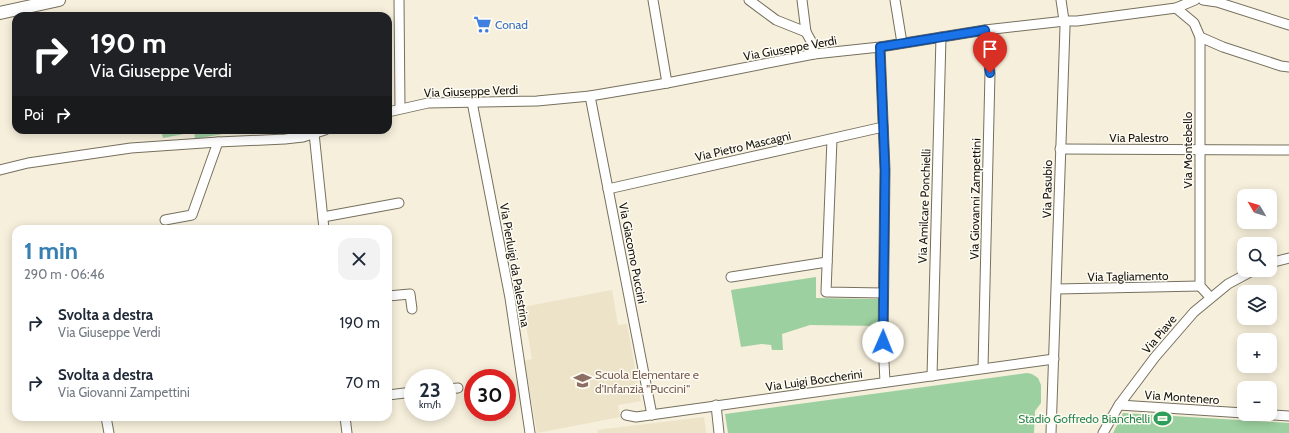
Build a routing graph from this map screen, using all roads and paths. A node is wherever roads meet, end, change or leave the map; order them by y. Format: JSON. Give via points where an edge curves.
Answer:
{"nodes":[{"id":1,"x":59,"y":0,"type":"edge"},
{"id":2,"x":399,"y":0,"type":"edge"},
{"id":3,"x":653,"y":0,"type":"edge"},
{"id":4,"x":749,"y":0,"type":"edge"},
{"id":5,"x":802,"y":0,"type":"edge"},
{"id":6,"x":895,"y":0,"type":"edge"},
{"id":7,"x":1061,"y":0,"type":"edge"},
{"id":8,"x":1195,"y":0,"type":"edge"},
{"id":9,"x":1203,"y":0,"type":"edge"},
{"id":10,"x":1176,"y":8,"type":"junction"},
{"id":11,"x":0,"y":13,"type":"edge"},
{"id":12,"x":1065,"y":21,"type":"junction"},
{"id":13,"x":1289,"y":25,"type":"edge"},
{"id":14,"x":985,"y":30,"type":"junction"},
{"id":15,"x":806,"y":32,"type":"junction"},
{"id":16,"x":940,"y":37,"type":"junction"},
{"id":17,"x":1200,"y":37,"type":"junction"},
{"id":18,"x":902,"y":43,"type":"junction"},
{"id":19,"x":880,"y":47,"type":"junction"},
{"id":20,"x":814,"y":54,"type":"junction"},
{"id":21,"x":1289,"y":67,"type":"edge"},
{"id":22,"x":667,"y":83,"type":"junction"},
{"id":23,"x":590,"y":96,"type":"junction"},
{"id":24,"x":472,"y":102,"type":"junction"},
{"id":25,"x":400,"y":108,"type":"junction"},
{"id":26,"x":392,"y":111,"type":"edge"},
{"id":27,"x":883,"y":127,"type":"junction"},
{"id":28,"x":309,"y":134,"type":"edge"},
{"id":29,"x":314,"y":134,"type":"edge"},
{"id":30,"x":832,"y":139,"type":"junction"},
{"id":31,"x":218,"y":142,"type":"junction"},
{"id":32,"x":1199,"y":149,"type":"junction"},
{"id":33,"x":1060,"y":150,"type":"junction"},
{"id":34,"x":1289,"y":150,"type":"edge"},
{"id":35,"x":0,"y":170,"type":"edge"},
{"id":36,"x":608,"y":189,"type":"junction"},
{"id":37,"x":399,"y":203,"type":"dead end"},
{"id":38,"x":323,"y":217,"type":"junction"},
{"id":39,"x":165,"y":220,"type":"dead end"},
{"id":40,"x":324,"y":225,"type":"edge"},
{"id":41,"x":1289,"y":258,"type":"edge"},
{"id":42,"x":1277,"y":261,"type":"edge"},
{"id":43,"x":827,"y":262,"type":"junction"},
{"id":44,"x":731,"y":277,"type":"dead end"},
{"id":45,"x":1241,"y":277,"type":"edge"},
{"id":46,"x":1200,"y":286,"type":"junction"},
{"id":47,"x":1057,"y":289,"type":"junction"},
{"id":48,"x":883,"y":293,"type":"junction"},
{"id":49,"x":392,"y":296,"type":"edge"},
{"id":50,"x":1210,"y":297,"type":"junction"},
{"id":51,"x":412,"y":310,"type":"dead end"},
{"id":52,"x":1054,"y":359,"type":"junction"},
{"id":53,"x":983,"y":368,"type":"junction"},
{"id":54,"x":932,"y":376,"type":"junction"},
{"id":55,"x":885,"y":382,"type":"junction"},
{"id":56,"x":404,"y":393,"type":"edge"},
{"id":57,"x":392,"y":395,"type":"edge"},
{"id":58,"x":716,"y":405,"type":"junction"},
{"id":59,"x":1119,"y":405,"type":"junction"},
{"id":60,"x":1237,"y":413,"type":"edge"},
{"id":61,"x":626,"y":415,"type":"dead end"},
{"id":62,"x":652,"y":415,"type":"junction"},
{"id":63,"x":1277,"y":415,"type":"edge"},
{"id":64,"x":1289,"y":416,"type":"edge"},
{"id":65,"x":107,"y":421,"type":"edge"},
{"id":66,"x":346,"y":421,"type":"edge"},
{"id":67,"x":109,"y":433,"type":"edge"},
{"id":68,"x":347,"y":433,"type":"edge"},
{"id":69,"x":530,"y":433,"type":"edge"},
{"id":70,"x":719,"y":433,"type":"edge"},
{"id":71,"x":1051,"y":433,"type":"edge"},
{"id":72,"x":1103,"y":433,"type":"edge"}],
"edges":[{"from":1,"to":11,"type":"main road"},
{"from":2,"to":25,"type":"street"},
{"from":3,"to":22,"type":"street"},
{"from":4,"to":15,"type":"street","via":[[776,20]]},
{"from":5,"to":15,"type":"street"},
{"from":6,"to":18,"type":"street"},
{"from":7,"to":12,"type":"street","name":"Via Pasubio"},
{"from":8,"to":10,"type":"street","name":"Via Giuseppe Verdi"},
{"from":9,"to":13,"type":"street"},
{"from":10,"to":12,"type":"street","name":"Via Giuseppe Verdi"},
{"from":10,"to":17,"type":"street","via":[[1194,24]]},
{"from":12,"to":14,"type":"street","name":"Via Giuseppe Verdi"},
{"from":12,"to":33,"type":"street","name":"Via Pasubio"},
{"from":14,"to":16,"type":"street","name":"Via Giuseppe Verdi"},
{"from":14,"to":53,"type":"street","name":"Via Giovanni Zampettini","via":[[990,73]]},
{"from":15,"to":20,"type":"street"},
{"from":16,"to":18,"type":"street","name":"Via Giuseppe Verdi"},
{"from":16,"to":54,"type":"street","name":"Via Amilcare Ponchielli"},
{"from":17,"to":21,"type":"street","via":[[1223,47]]},
{"from":17,"to":32,"type":"street","name":"Via Montebello"},
{"from":18,"to":19,"type":"street","name":"Via Giuseppe Verdi"},
{"from":19,"to":20,"type":"street","name":"Via Giuseppe Verdi"},
{"from":19,"to":27,"type":"street"},
{"from":20,"to":22,"type":"street","name":"Via Giuseppe Verdi"},
{"from":22,"to":23,"type":"street","name":"Via Giuseppe Verdi"},
{"from":23,"to":24,"type":"street","name":"Via Giuseppe Verdi","via":[[537,101]]},
{"from":23,"to":36,"type":"street","name":"Via Giacomo Puccini"},
{"from":24,"to":25,"type":"street","name":"Via Giuseppe Verdi","via":[[428,103]]},
{"from":24,"to":69,"type":"street","name":"Via Pierluigi da Palestrina","via":[[510,298]]},
{"from":25,"to":26,"type":"street","name":"Via Giuseppe Verdi"},
{"from":27,"to":30,"type":"street","name":"Via Pietro Mascagni"},
{"from":27,"to":48,"type":"street"},
{"from":28,"to":31,"type":"street","via":[[286,139]]},
{"from":29,"to":38,"type":"street"},
{"from":30,"to":36,"type":"street","name":"Via Pietro Mascagni"},
{"from":30,"to":43,"type":"street"},
{"from":31,"to":35,"type":"street","via":[[131,148],[28,163]]},
{"from":31,"to":39,"type":"street","via":[[192,215]]},
{"from":32,"to":33,"type":"street","name":"Via Palestro"},
{"from":32,"to":34,"type":"street","name":"Via Palestro"},
{"from":32,"to":46,"type":"street","name":"Via Montebello"},
{"from":33,"to":47,"type":"street","name":"Via Pasubio"},
{"from":36,"to":62,"type":"street","name":"Via Giacomo Puccini"},
{"from":37,"to":38,"type":"street"},
{"from":38,"to":40,"type":"street"},
{"from":41,"to":42,"type":"street"},
{"from":43,"to":44,"type":"street"},
{"from":43,"to":48,"type":"street","via":[[826,292]]},
{"from":45,"to":50,"type":"street","name":"Via Piave"},
{"from":46,"to":47,"type":"street","name":"Via Tagliamento"},
{"from":46,"to":50,"type":"street"},
{"from":47,"to":52,"type":"street","name":"Via Pasubio"},
{"from":48,"to":55,"type":"street"},
{"from":49,"to":51,"type":"street","via":[[410,294]]},
{"from":50,"to":59,"type":"street","name":"Via Piave","via":[[1155,357]]},
{"from":52,"to":53,"type":"street","name":"Via Luigi Boccherini"},
{"from":52,"to":71,"type":"street","name":"Via Pasubio"},
{"from":53,"to":54,"type":"street","name":"Via Luigi Boccherini"},
{"from":54,"to":55,"type":"street","name":"Via Luigi Boccherini"},
{"from":55,"to":58,"type":"street","name":"Via Luigi Boccherini"},
{"from":56,"to":57,"type":"street"},
{"from":58,"to":62,"type":"street","name":"Via Luigi Boccherini"},
{"from":58,"to":70,"type":"street"},
{"from":59,"to":60,"type":"street","name":"Via Montenero"},
{"from":59,"to":72,"type":"street","name":"Via Piave"},
{"from":61,"to":62,"type":"street","name":"Via Luigi Boccherini"},
{"from":63,"to":64,"type":"street"},
{"from":65,"to":67,"type":"street"},
{"from":66,"to":68,"type":"street"}]}
